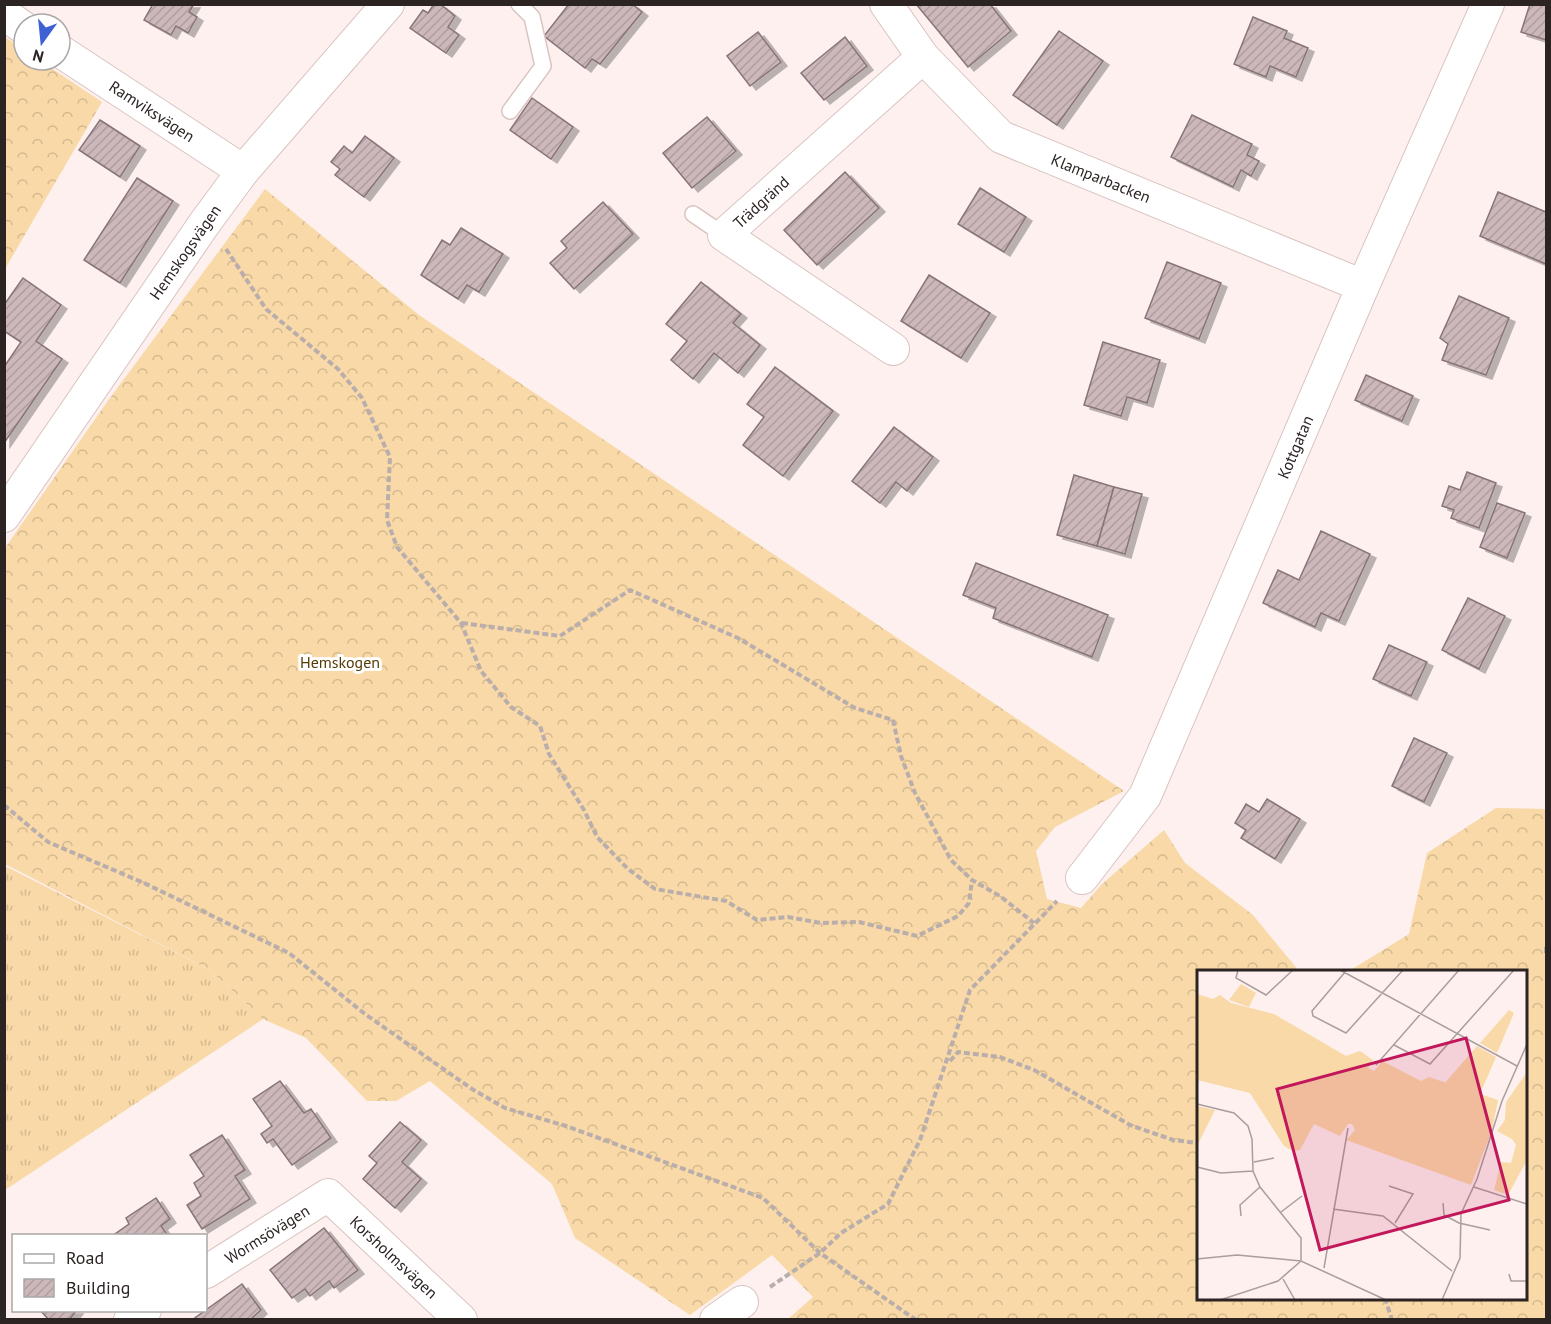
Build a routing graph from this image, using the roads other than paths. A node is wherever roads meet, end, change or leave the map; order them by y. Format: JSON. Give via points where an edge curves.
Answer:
{"nodes":[{"id":1,"x":388,"y":4,"type":"edge"},
{"id":2,"x":519,"y":4,"type":"edge"},
{"id":3,"x":886,"y":4,"type":"edge"},
{"id":4,"x":1488,"y":4,"type":"edge"},
{"id":5,"x":922,"y":57,"type":"junction"},
{"id":6,"x":72,"y":59,"type":"edge"},
{"id":7,"x":510,"y":111,"type":"dead end"},
{"id":8,"x":243,"y":171,"type":"junction"},
{"id":9,"x":693,"y":214,"type":"dead end"},
{"id":10,"x":724,"y":235,"type":"junction"},
{"id":11,"x":1364,"y":286,"type":"junction"},
{"id":12,"x":892,"y":349,"type":"dead end"},
{"id":13,"x":4,"y":516,"type":"edge"},
{"id":14,"x":1082,"y":878,"type":"road end"},
{"id":15,"x":327,"y":1196,"type":"joint"},
{"id":16,"x":207,"y":1271,"type":"edge"},
{"id":17,"x":742,"y":1302,"type":"road end"},
{"id":18,"x":143,"y":1312,"type":"edge"},
{"id":19,"x":130,"y":1320,"type":"edge"},
{"id":20,"x":461,"y":1320,"type":"edge"},
{"id":21,"x":716,"y":1320,"type":"edge"}],
"edges":[{"from":1,"to":8,"type":"street","name":"Hemskogsvägen"},
{"from":2,"to":7,"type":"lane","via":[[532,17],[543,66]]},
{"from":3,"to":5,"type":"street","name":"Klamparbacken"},
{"from":4,"to":11,"type":"street","name":"Kottgatan"},
{"from":5,"to":10,"type":"street","name":"Trädgränd"},
{"from":5,"to":11,"type":"street","name":"Klamparbacken","via":[[1001,137]]},
{"from":6,"to":8,"type":"street","name":"Ramviksvägen"},
{"from":8,"to":13,"type":"street","name":"Hemskogsvägen"},
{"from":9,"to":10,"type":"lane"},
{"from":10,"to":12,"type":"street","name":"Trädgränd"},
{"from":11,"to":14,"type":"street","name":"Kottgatan","via":[[1145,796]]},
{"from":15,"to":16,"type":"street","name":"Wormsövägen"},
{"from":15,"to":20,"type":"street","name":"Korsholmsvägen"},
{"from":17,"to":21,"type":"street"},
{"from":18,"to":19,"type":"street"}]}
